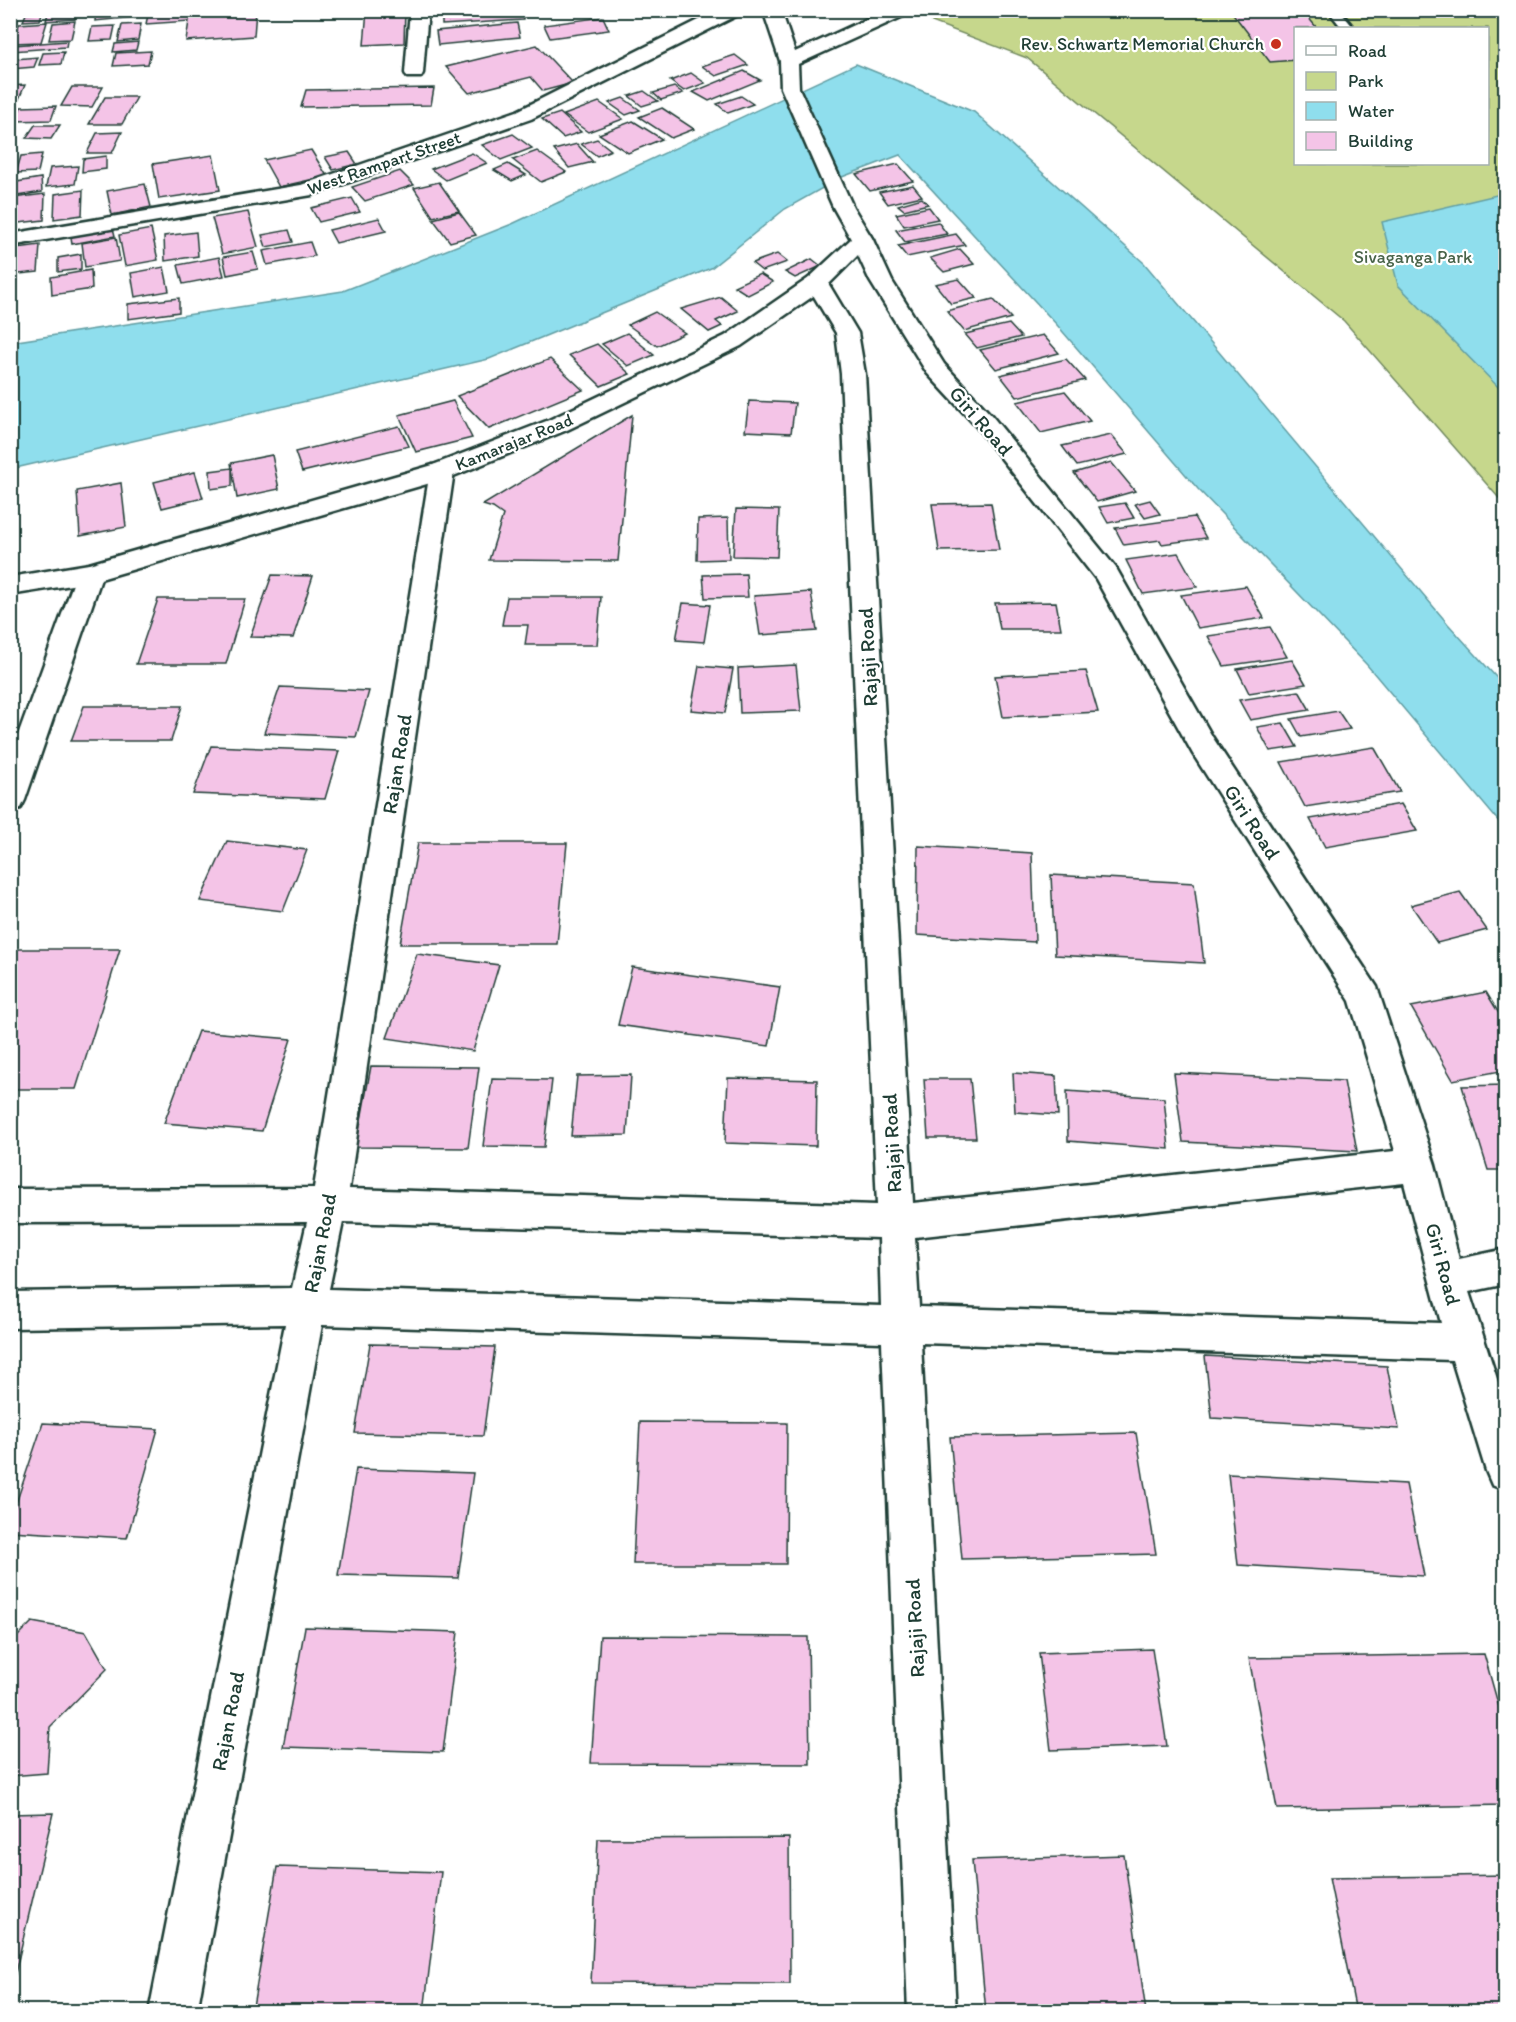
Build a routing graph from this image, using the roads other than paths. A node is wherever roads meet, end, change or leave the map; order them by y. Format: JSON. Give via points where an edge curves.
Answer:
{"nodes":[{"id":1,"x":419,"y":10,"type":"edge"},
{"id":2,"x":734,"y":10,"type":"edge"},
{"id":3,"x":772,"y":10,"type":"edge"},
{"id":4,"x":902,"y":10,"type":"edge"},
{"id":5,"x":1333,"y":10,"type":"edge"},
{"id":6,"x":1347,"y":27,"type":"edge"},
{"id":7,"x":789,"y":61,"type":"junction"},
{"id":8,"x":414,"y":73,"type":"dead end"},
{"id":9,"x":10,"y":240,"type":"edge"},
{"id":10,"x":862,"y":240,"type":"junction"},
{"id":11,"x":817,"y":283,"type":"junction"},
{"id":12,"x":442,"y":471,"type":"junction"},
{"id":13,"x":90,"y":573,"type":"junction"},
{"id":14,"x":10,"y":586,"type":"edge"},
{"id":15,"x":10,"y":800,"type":"edge"},
{"id":16,"x":1417,"y":1165,"type":"junction"},
{"id":17,"x":329,"y":1205,"type":"junction"},
{"id":18,"x":10,"y":1206,"type":"edge"},
{"id":19,"x":896,"y":1222,"type":"junction"},
{"id":20,"x":1506,"y":1266,"type":"edge"},
{"id":21,"x":1446,"y":1280,"type":"junction"},
{"id":22,"x":307,"y":1306,"type":"junction"},
{"id":23,"x":10,"y":1310,"type":"edge"},
{"id":24,"x":901,"y":1324,"type":"junction"},
{"id":25,"x":1465,"y":1342,"type":"junction"},
{"id":26,"x":1506,"y":1472,"type":"edge"},
{"id":27,"x":173,"y":2012,"type":"edge"},
{"id":28,"x":932,"y":2012,"type":"edge"}],
"edges":[{"from":1,"to":8,"type":"street"},
{"from":2,"to":9,"type":"street","name":"West Rampart Street","via":[[524,115],[305,191]]},
{"from":3,"to":7,"type":"street"},
{"from":4,"to":7,"type":"street"},
{"from":5,"to":6,"type":"lane"},
{"from":7,"to":10,"type":"street","via":[[790,88],[843,207]]},
{"from":10,"to":11,"type":"street","name":"Kamarajar Road"},
{"from":10,"to":16,"type":"street","name":"Giri Road","via":[[881,281],[935,368],[984,422],[1107,574],[1203,746],[1365,998]]},
{"from":11,"to":12,"type":"street","name":"Kamarajar Road","via":[[733,341],[558,425]]},
{"from":11,"to":19,"type":"street","name":"Rajaji Road","via":[[847,333],[853,374]]},
{"from":12,"to":13,"type":"street","name":"Kamarajar Road"},
{"from":12,"to":17,"type":"street","name":"Rajan Road"},
{"from":13,"to":14,"type":"street","name":"Kamarajar Road"},
{"from":13,"to":15,"type":"street"},
{"from":16,"to":19,"type":"street"},
{"from":16,"to":21,"type":"street","name":"Giri Road"},
{"from":17,"to":18,"type":"street"},
{"from":17,"to":19,"type":"street"},
{"from":17,"to":22,"type":"street","name":"Rajan Road"},
{"from":19,"to":24,"type":"street","name":"Rajaji Road"},
{"from":20,"to":21,"type":"street"},
{"from":21,"to":25,"type":"street","name":"Giri Road"},
{"from":22,"to":23,"type":"street"},
{"from":22,"to":24,"type":"street"},
{"from":22,"to":27,"type":"street","name":"Rajan Road"},
{"from":24,"to":25,"type":"street"},
{"from":24,"to":28,"type":"street","name":"Rajaji Road"},
{"from":25,"to":26,"type":"street","name":"Giri Road"}]}
